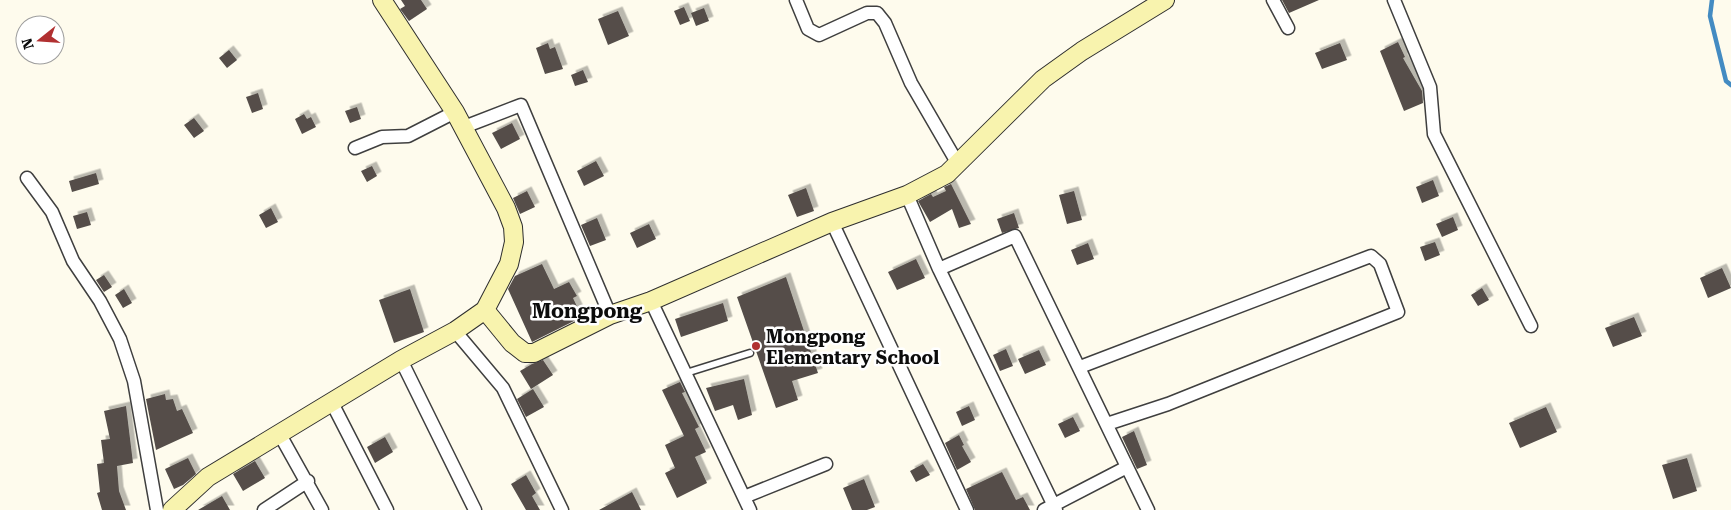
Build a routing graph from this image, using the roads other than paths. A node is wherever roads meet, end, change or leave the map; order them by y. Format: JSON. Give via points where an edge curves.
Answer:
{"nodes":[{"id":1,"x":382,"y":0,"type":"edge"},
{"id":2,"x":796,"y":0,"type":"edge"},
{"id":3,"x":1166,"y":0,"type":"edge"},
{"id":4,"x":1273,"y":0,"type":"edge"},
{"id":5,"x":1394,"y":0,"type":"edge"},
{"id":6,"x":1288,"y":28,"type":"dead end"},
{"id":7,"x":455,"y":112,"type":"junction"},
{"id":8,"x":464,"y":127,"type":"junction"},
{"id":9,"x":355,"y":148,"type":"dead end"},
{"id":10,"x":958,"y":164,"type":"junction"},
{"id":11,"x":27,"y":178,"type":"dead end"},
{"id":12,"x":907,"y":195,"type":"junction"},
{"id":13,"x":832,"y":222,"type":"junction"},
{"id":14,"x":939,"y":268,"type":"junction"},
{"id":15,"x":651,"y":301,"type":"junction"},
{"id":16,"x":485,"y":310,"type":"junction"},
{"id":17,"x":610,"y":315,"type":"junction"},
{"id":18,"x":1531,"y":326,"type":"dead end"},
{"id":19,"x":455,"y":331,"type":"junction"},
{"id":20,"x":750,"y":353,"type":"dead end"},
{"id":21,"x":401,"y":360,"type":"junction"},
{"id":22,"x":1080,"y":367,"type":"junction"},
{"id":23,"x":686,"y":373,"type":"junction"},
{"id":24,"x":331,"y":401,"type":"junction"},
{"id":25,"x":1106,"y":424,"type":"junction"},
{"id":26,"x":279,"y":433,"type":"junction"},
{"id":27,"x":826,"y":464,"type":"dead end"},
{"id":28,"x":1127,"y":467,"type":"junction"},
{"id":29,"x":308,"y":481,"type":"junction"},
{"id":30,"x":744,"y":497,"type":"junction"},
{"id":31,"x":1051,"y":509,"type":"edge"},
{"id":32,"x":157,"y":510,"type":"edge"},
{"id":33,"x":172,"y":510,"type":"edge"},
{"id":34,"x":264,"y":510,"type":"edge"},
{"id":35,"x":322,"y":510,"type":"edge"},
{"id":36,"x":387,"y":510,"type":"edge"},
{"id":37,"x":476,"y":510,"type":"edge"},
{"id":38,"x":562,"y":510,"type":"edge"},
{"id":39,"x":750,"y":510,"type":"edge"},
{"id":40,"x":967,"y":510,"type":"edge"},
{"id":41,"x":1148,"y":510,"type":"edge"}],
"edges":[{"from":1,"to":7,"type":"street"},
{"from":2,"to":10,"type":"street","via":[[808,29],[819,35],[867,13],[877,13],[885,23],[911,83]]},
{"from":3,"to":10,"type":"street","via":[[1043,79]]},
{"from":4,"to":6,"type":"street"},
{"from":5,"to":18,"type":"street","via":[[1430,87],[1434,134]]},
{"from":7,"to":8,"type":"street"},
{"from":7,"to":9,"type":"street","via":[[408,136],[382,137]]},
{"from":8,"to":16,"type":"street","via":[[513,227],[514,242],[509,264]]},
{"from":8,"to":17,"type":"street","via":[[521,105]]},
{"from":10,"to":12,"type":"street","via":[[947,174]]},
{"from":11,"to":32,"type":"street","via":[[52,212],[73,261],[120,339],[134,381]]},
{"from":12,"to":13,"type":"street"},
{"from":12,"to":14,"type":"street"},
{"from":13,"to":15,"type":"street"},
{"from":13,"to":40,"type":"street"},
{"from":14,"to":22,"type":"street","via":[[1015,236]]},
{"from":14,"to":31,"type":"street"},
{"from":15,"to":17,"type":"street"},
{"from":15,"to":23,"type":"street"},
{"from":16,"to":17,"type":"street","via":[[525,353],[534,353]]},
{"from":16,"to":19,"type":"street"},
{"from":19,"to":21,"type":"street"},
{"from":19,"to":38,"type":"street","via":[[503,388]]},
{"from":20,"to":23,"type":"lane"},
{"from":21,"to":24,"type":"street"},
{"from":21,"to":37,"type":"street"},
{"from":22,"to":25,"type":"street"},
{"from":22,"to":25,"type":"street","via":[[1371,256],[1380,264],[1398,312],[1168,404]]},
{"from":23,"to":30,"type":"street"},
{"from":24,"to":26,"type":"street"},
{"from":24,"to":36,"type":"street"},
{"from":25,"to":28,"type":"street"},
{"from":26,"to":29,"type":"street"},
{"from":26,"to":33,"type":"street","via":[[208,477]]},
{"from":27,"to":30,"type":"street"},
{"from":28,"to":31,"type":"street"},
{"from":28,"to":41,"type":"street"},
{"from":29,"to":34,"type":"street"},
{"from":29,"to":35,"type":"street"},
{"from":30,"to":39,"type":"street"}]}
